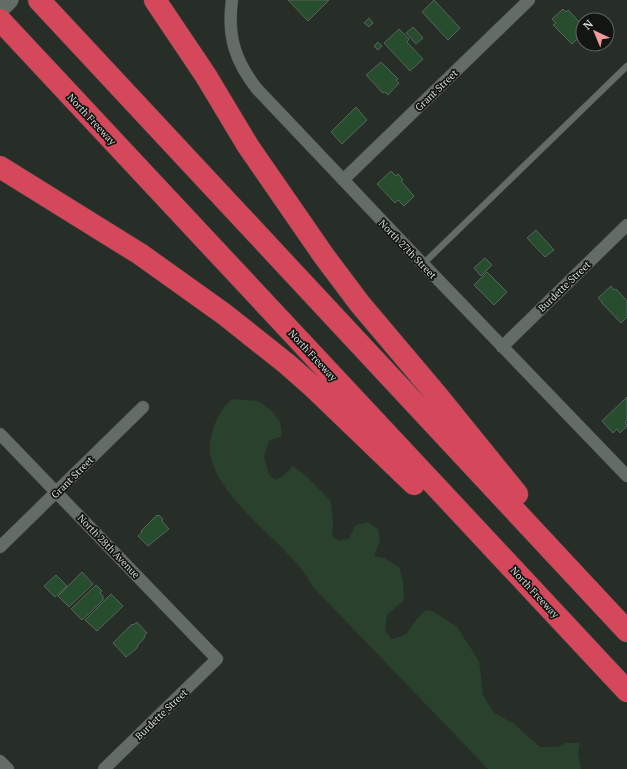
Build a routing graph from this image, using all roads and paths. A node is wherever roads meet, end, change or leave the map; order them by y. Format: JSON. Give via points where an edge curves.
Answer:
{"nodes":[{"id":1,"x":10,"y":0,"type":"edge"},
{"id":2,"x":39,"y":0,"type":"edge"},
{"id":3,"x":155,"y":0,"type":"edge"},
{"id":4,"x":232,"y":0,"type":"edge"},
{"id":5,"x":529,"y":0,"type":"edge"},
{"id":6,"x":0,"y":10,"type":"edge"},
{"id":7,"x":0,"y":20,"type":"edge"},
{"id":8,"x":627,"y":66,"type":"edge"},
{"id":9,"x":0,"y":167,"type":"edge"},
{"id":10,"x":343,"y":180,"type":"junction"},
{"id":11,"x":627,"y":225,"type":"edge"},
{"id":12,"x":423,"y":264,"type":"junction"},
{"id":13,"x":502,"y":346,"type":"junction"},
{"id":14,"x":143,"y":407,"type":"dead end"},
{"id":15,"x":0,"y":434,"type":"edge"},
{"id":16,"x":627,"y":476,"type":"edge"},
{"id":17,"x":57,"y":492,"type":"junction"},
{"id":18,"x":0,"y":547,"type":"edge"},
{"id":19,"x":627,"y":628,"type":"edge"},
{"id":20,"x":627,"y":631,"type":"edge"},
{"id":21,"x":217,"y":659,"type":"joint"},
{"id":22,"x":623,"y":686,"type":"edge"},
{"id":23,"x":0,"y":761,"type":"edge"},
{"id":24,"x":8,"y":769,"type":"edge"},
{"id":25,"x":104,"y":769,"type":"edge"}],
"edges":[{"from":1,"to":6,"type":"main road"},
{"from":2,"to":20,"type":"highway"},
{"from":3,"to":19,"type":"highway","via":[[271,181],[335,272]]},
{"from":4,"to":10,"type":"street","name":"North 27th Street","via":[[231,32],[242,68],[257,89]]},
{"from":5,"to":10,"type":"street","name":"Grant Street"},
{"from":7,"to":22,"type":"highway","name":"North Freeway"},
{"from":8,"to":12,"type":"lane"},
{"from":9,"to":22,"type":"highway","via":[[175,278],[287,364]]},
{"from":10,"to":12,"type":"street","name":"North 27th Street"},
{"from":11,"to":13,"type":"street","name":"Burdette Street"},
{"from":12,"to":13,"type":"street","name":"North 27th Street"},
{"from":13,"to":16,"type":"street","name":"North 27th Street"},
{"from":14,"to":17,"type":"street","name":"Grant Street"},
{"from":15,"to":17,"type":"street","name":"North 28th Avenue"},
{"from":17,"to":18,"type":"street","name":"Grant Street"},
{"from":17,"to":21,"type":"street","name":"North 28th Avenue"},
{"from":21,"to":25,"type":"street","name":"Burdette Street"},
{"from":23,"to":24,"type":"street"}]}
